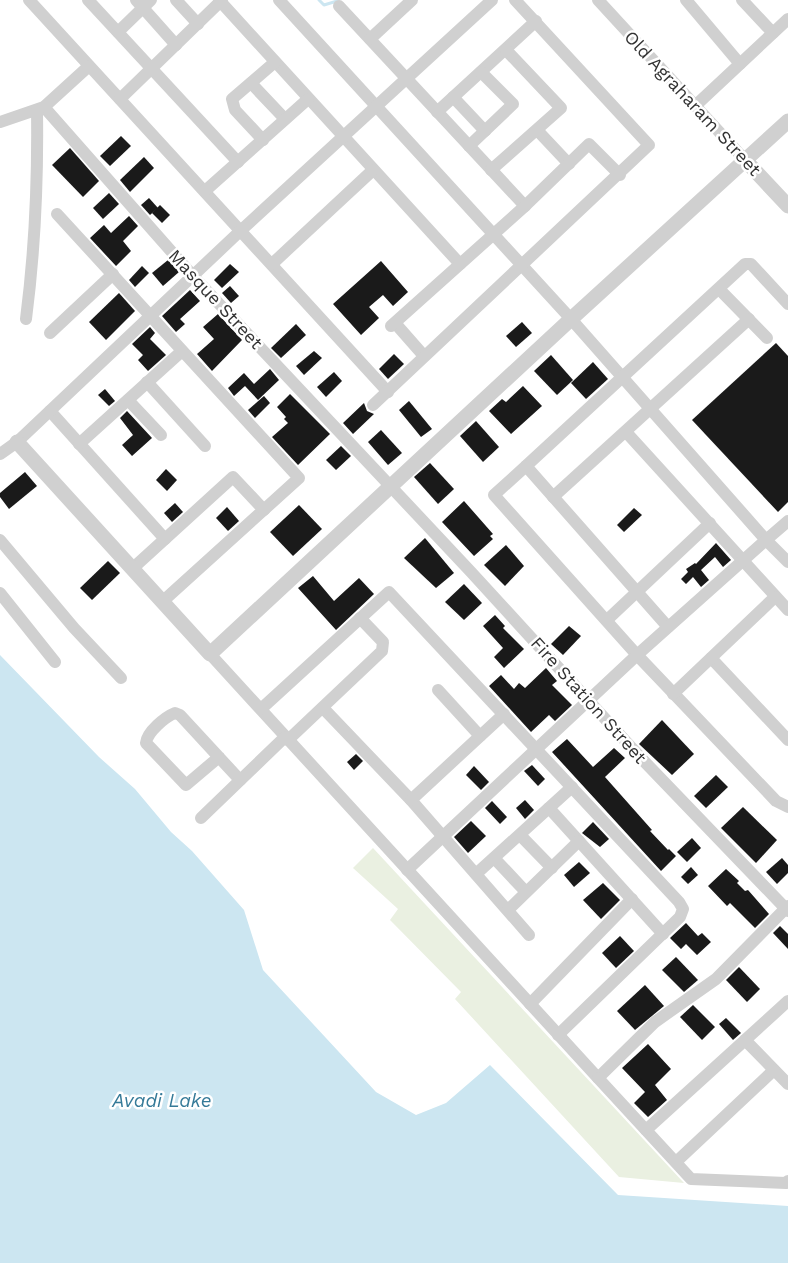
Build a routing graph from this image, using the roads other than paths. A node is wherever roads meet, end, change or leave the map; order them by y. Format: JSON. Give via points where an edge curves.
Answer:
{"nodes":[{"id":1,"x":29,"y":0,"type":"edge"},
{"id":2,"x":88,"y":0,"type":"edge"},
{"id":3,"x":176,"y":0,"type":"edge"},
{"id":4,"x":412,"y":0,"type":"edge"},
{"id":5,"x":492,"y":0,"type":"edge"},
{"id":6,"x":516,"y":0,"type":"edge"},
{"id":7,"x":598,"y":0,"type":"edge"},
{"id":8,"x":686,"y":0,"type":"edge"},
{"id":9,"x":221,"y":1,"type":"edge"},
{"id":10,"x":745,"y":1,"type":"edge"},
{"id":11,"x":284,"y":2,"type":"edge"},
{"id":12,"x":143,"y":3,"type":"edge"},
{"id":13,"x":339,"y":6,"type":"dead end"},
{"id":14,"x":788,"y":19,"type":"edge"},
{"id":15,"x":536,"y":22,"type":"junction"},
{"id":16,"x":198,"y":24,"type":"junction"},
{"id":17,"x":118,"y":32,"type":"junction"},
{"id":18,"x":773,"y":33,"type":"junction"},
{"id":19,"x":370,"y":39,"type":"junction"},
{"id":20,"x":176,"y":45,"type":"junction"},
{"id":21,"x":506,"y":50,"type":"junction"},
{"id":22,"x":275,"y":62,"type":"junction"},
{"id":23,"x":740,"y":64,"type":"junction"},
{"id":24,"x":89,"y":66,"type":"junction"},
{"id":25,"x":152,"y":68,"type":"junction"},
{"id":26,"x":481,"y":72,"type":"junction"},
{"id":27,"x":406,"y":79,"type":"junction"},
{"id":28,"x":251,"y":83,"type":"junction"},
{"id":29,"x":453,"y":97,"type":"junction"},
{"id":30,"x":120,"y":99,"type":"junction"},
{"id":31,"x":308,"y":99,"type":"junction"},
{"id":32,"x":695,"y":106,"type":"junction"},
{"id":33,"x":376,"y":107,"type":"junction"},
{"id":34,"x":41,"y":109,"type":"junction"},
{"id":35,"x":437,"y":112,"type":"junction"},
{"id":36,"x":1,"y":117,"type":"edge"},
{"id":37,"x":285,"y":119,"type":"junction"},
{"id":38,"x":786,"y":128,"type":"edge"},
{"id":39,"x":537,"y":130,"type":"junction"},
{"id":40,"x":485,"y":131,"type":"junction"},
{"id":41,"x":342,"y":137,"type":"junction"},
{"id":42,"x":263,"y":140,"type":"junction"},
{"id":43,"x":469,"y":146,"type":"junction"},
{"id":44,"x":745,"y":160,"type":"junction"},
{"id":45,"x":238,"y":162,"type":"junction"},
{"id":46,"x":569,"y":164,"type":"junction"},
{"id":47,"x":373,"y":170,"type":"junction"},
{"id":48,"x":491,"y":170,"type":"junction"},
{"id":49,"x":620,"y":174,"type":"junction"},
{"id":50,"x":205,"y":191,"type":"junction"},
{"id":51,"x":525,"y":206,"type":"junction"},
{"id":52,"x":788,"y":206,"type":"edge"},
{"id":53,"x":57,"y":214,"type":"dead end"},
{"id":54,"x":241,"y":230,"type":"junction"},
{"id":55,"x":494,"y":235,"type":"junction"},
{"id":56,"x":272,"y":264,"type":"junction"},
{"id":57,"x":460,"y":264,"type":"junction"},
{"id":58,"x":522,"y":265,"type":"junction"},
{"id":59,"x":113,"y":274,"type":"junction"},
{"id":60,"x":193,"y":276,"type":"junction"},
{"id":61,"x":719,"y":289,"type":"junction"},
{"id":62,"x":788,"y":304,"type":"edge"},
{"id":63,"x":151,"y":316,"type":"junction"},
{"id":64,"x":26,"y":319,"type":"dead end"},
{"id":65,"x":571,"y":319,"type":"junction"},
{"id":66,"x":749,"y":319,"type":"junction"},
{"id":67,"x":50,"y":333,"type":"dead end"},
{"id":68,"x":767,"y":338,"type":"dead end"},
{"id":69,"x":182,"y":351,"type":"junction"},
{"id":70,"x":424,"y":356,"type":"junction"},
{"id":71,"x":623,"y":378,"type":"junction"},
{"id":72,"x":147,"y":382,"type":"junction"},
{"id":73,"x":388,"y":392,"type":"junction"},
{"id":74,"x":128,"y":400,"type":"junction"},
{"id":75,"x":373,"y":405,"type":"dead end"},
{"id":76,"x":651,"y":410,"type":"junction"},
{"id":77,"x":50,"y":411,"type":"junction"},
{"id":78,"x":626,"y":432,"type":"junction"},
{"id":79,"x":161,"y":435,"type":"dead end"},
{"id":80,"x":17,"y":442,"type":"junction"},
{"id":81,"x":79,"y":444,"type":"junction"},
{"id":82,"x":205,"y":446,"type":"dead end"},
{"id":83,"x":0,"y":454,"type":"edge"},
{"id":84,"x":526,"y":466,"type":"junction"},
{"id":85,"x":392,"y":487,"type":"junction"},
{"id":86,"x":553,"y":497,"type":"junction"},
{"id":87,"x":264,"y":510,"type":"junction"},
{"id":88,"x":788,"y":521,"type":"edge"},
{"id":89,"x":710,"y":523,"type":"junction"},
{"id":90,"x":165,"y":539,"type":"junction"},
{"id":91,"x":0,"y":540,"type":"edge"},
{"id":92,"x":766,"y":540,"type":"junction"},
{"id":93,"x":743,"y":560,"type":"junction"},
{"id":94,"x":788,"y":562,"type":"edge"},
{"id":95,"x":132,"y":568,"type":"junction"},
{"id":96,"x":638,"y":592,"type":"junction"},
{"id":97,"x":0,"y":593,"type":"edge"},
{"id":98,"x":775,"y":597,"type":"junction"},
{"id":99,"x":162,"y":602,"type":"junction"},
{"id":100,"x":788,"y":610,"type":"edge"},
{"id":101,"x":360,"y":618,"type":"junction"},
{"id":102,"x":606,"y":620,"type":"junction"},
{"id":103,"x":668,"y":627,"type":"junction"},
{"id":104,"x":210,"y":654,"type":"junction"},
{"id":105,"x":637,"y":655,"type":"junction"},
{"id":106,"x":711,"y":658,"type":"junction"},
{"id":107,"x":55,"y":662,"type":"dead end"},
{"id":108,"x":121,"y":678,"type":"dead end"},
{"id":109,"x":438,"y":690,"type":"dead end"},
{"id":110,"x":673,"y":694,"type":"junction"},
{"id":111,"x":589,"y":701,"type":"junction"},
{"id":112,"x":323,"y":708,"type":"junction"},
{"id":113,"x":260,"y":709,"type":"junction"},
{"id":114,"x":504,"y":714,"type":"junction"},
{"id":115,"x":480,"y":736,"type":"junction"},
{"id":116,"x":287,"y":738,"type":"junction"},
{"id":117,"x":788,"y":740,"type":"edge"},
{"id":118,"x":537,"y":749,"type":"junction"},
{"id":119,"x":219,"y":757,"type":"junction"},
{"id":120,"x":240,"y":780,"type":"junction"},
{"id":121,"x":572,"y":787,"type":"junction"},
{"id":122,"x":411,"y":800,"type":"junction"},
{"id":123,"x":788,"y":807,"type":"edge"},
{"id":124,"x":549,"y":808,"type":"junction"},
{"id":125,"x":201,"y":818,"type":"dead end"},
{"id":126,"x":520,"y":835,"type":"junction"},
{"id":127,"x":443,"y":838,"type":"junction"},
{"id":128,"x":579,"y":841,"type":"junction"},
{"id":129,"x":494,"y":858,"type":"junction"},
{"id":130,"x":552,"y":868,"type":"junction"},
{"id":131,"x":407,"y":870,"type":"junction"},
{"id":132,"x":476,"y":874,"type":"junction"},
{"id":133,"x":526,"y":892,"type":"junction"},
{"id":134,"x":632,"y":900,"type":"junction"},
{"id":135,"x":787,"y":909,"type":"edge"},
{"id":136,"x":508,"y":910,"type":"junction"},
{"id":137,"x":663,"y":934,"type":"junction"},
{"id":138,"x":529,"y":935,"type":"dead end"},
{"id":139,"x":530,"y":1004,"type":"junction"},
{"id":140,"x":785,"y":1009,"type":"edge"},
{"id":141,"x":558,"y":1034,"type":"junction"},
{"id":142,"x":746,"y":1040,"type":"junction"},
{"id":143,"x":774,"y":1070,"type":"junction"},
{"id":144,"x":598,"y":1078,"type":"junction"},
{"id":145,"x":788,"y":1084,"type":"edge"},
{"id":146,"x":646,"y":1130,"type":"junction"},
{"id":147,"x":676,"y":1162,"type":"junction"},
{"id":148,"x":788,"y":1181,"type":"edge"}],
"edges":[{"from":1,"to":24,"type":"street"},
{"from":2,"to":17,"type":"street"},
{"from":3,"to":16,"type":"street"},
{"from":4,"to":19,"type":"street"},
{"from":5,"to":27,"type":"street"},
{"from":6,"to":15,"type":"street"},
{"from":7,"to":32,"type":"street","name":"Old Agraharam Street"},
{"from":8,"to":23,"type":"street"},
{"from":9,"to":16,"type":"street"},
{"from":9,"to":22,"type":"street"},
{"from":10,"to":18,"type":"street"},
{"from":11,"to":33,"type":"street"},
{"from":12,"to":17,"type":"street"},
{"from":12,"to":20,"type":"street"},
{"from":13,"to":19,"type":"street"},
{"from":14,"to":18,"type":"street"},
{"from":15,"to":21,"type":"street"},
{"from":15,"to":49,"type":"street","via":[[649,146]]},
{"from":16,"to":20,"type":"street"},
{"from":17,"to":25,"type":"street"},
{"from":18,"to":23,"type":"street"},
{"from":19,"to":27,"type":"street"},
{"from":20,"to":25,"type":"street"},
{"from":21,"to":26,"type":"street"},
{"from":21,"to":39,"type":"street","via":[[561,108]]},
{"from":22,"to":28,"type":"street"},
{"from":22,"to":31,"type":"street"},
{"from":23,"to":32,"type":"street"},
{"from":24,"to":30,"type":"street"},
{"from":24,"to":34,"type":"street"},
{"from":25,"to":30,"type":"street"},
{"from":25,"to":45,"type":"street"},
{"from":26,"to":29,"type":"street"},
{"from":26,"to":40,"type":"street","via":[[513,104]]},
{"from":27,"to":33,"type":"street"},
{"from":27,"to":35,"type":"street"},
{"from":28,"to":37,"type":"street"},
{"from":28,"to":42,"type":"street","via":[[232,99],[232,105]]},
{"from":29,"to":35,"type":"street"},
{"from":29,"to":40,"type":"street"},
{"from":30,"to":50,"type":"street"},
{"from":31,"to":37,"type":"street"},
{"from":31,"to":41,"type":"street"},
{"from":32,"to":44,"type":"street","name":"Old Agraharam Street"},
{"from":33,"to":41,"type":"street"},
{"from":33,"to":55,"type":"street"},
{"from":34,"to":36,"type":"street"},
{"from":34,"to":60,"type":"street","name":"Masque Street"},
{"from":34,"to":64,"type":"street"},
{"from":35,"to":43,"type":"street"},
{"from":37,"to":42,"type":"street"},
{"from":38,"to":44,"type":"street"},
{"from":39,"to":46,"type":"street"},
{"from":39,"to":48,"type":"street"},
{"from":40,"to":43,"type":"street"},
{"from":41,"to":47,"type":"street"},
{"from":41,"to":54,"type":"street"},
{"from":42,"to":45,"type":"street"},
{"from":43,"to":48,"type":"street"},
{"from":44,"to":52,"type":"street","name":"Old Agraharam Street"},
{"from":44,"to":65,"type":"street"},
{"from":45,"to":50,"type":"street"},
{"from":46,"to":49,"type":"street","via":[[589,144]]},
{"from":46,"to":51,"type":"street"},
{"from":47,"to":56,"type":"street"},
{"from":47,"to":57,"type":"street"},
{"from":48,"to":51,"type":"street"},
{"from":49,"to":58,"type":"street"},
{"from":50,"to":54,"type":"street"},
{"from":51,"to":55,"type":"street"},
{"from":53,"to":59,"type":"street"},
{"from":54,"to":56,"type":"street"},
{"from":54,"to":60,"type":"street"},
{"from":55,"to":57,"type":"street"},
{"from":55,"to":58,"type":"street"},
{"from":56,"to":73,"type":"street"},
{"from":57,"to":70,"type":"street","via":[[393,325]]},
{"from":58,"to":65,"type":"street"},
{"from":58,"to":70,"type":"street"},
{"from":59,"to":63,"type":"street"},
{"from":59,"to":67,"type":"street"},
{"from":60,"to":63,"type":"street"},
{"from":60,"to":85,"type":"street","name":"Masque Street"},
{"from":61,"to":62,"type":"street","via":[[745,264],[751,264]]},
{"from":61,"to":66,"type":"street"},
{"from":61,"to":71,"type":"street"},
{"from":63,"to":69,"type":"street"},
{"from":63,"to":77,"type":"street"},
{"from":65,"to":71,"type":"street"},
{"from":65,"to":85,"type":"street"},
{"from":66,"to":68,"type":"street"},
{"from":66,"to":76,"type":"street"},
{"from":69,"to":72,"type":"street"},
{"from":69,"to":87,"type":"street","via":[[299,478]]},
{"from":70,"to":73,"type":"street"},
{"from":71,"to":76,"type":"street"},
{"from":71,"to":84,"type":"street"},
{"from":72,"to":74,"type":"street"},
{"from":72,"to":82,"type":"street"},
{"from":73,"to":75,"type":"street"},
{"from":74,"to":79,"type":"street"},
{"from":74,"to":81,"type":"street"},
{"from":76,"to":78,"type":"street"},
{"from":76,"to":92,"type":"street"},
{"from":77,"to":80,"type":"street"},
{"from":77,"to":81,"type":"street"},
{"from":78,"to":86,"type":"street"},
{"from":78,"to":89,"type":"street"},
{"from":80,"to":83,"type":"street"},
{"from":80,"to":95,"type":"street"},
{"from":81,"to":90,"type":"street"},
{"from":84,"to":86,"type":"street"},
{"from":84,"to":102,"type":"street","via":[[494,495]]},
{"from":85,"to":104,"type":"street"},
{"from":85,"to":111,"type":"street","name":"Fire Station Street"},
{"from":86,"to":96,"type":"street"},
{"from":87,"to":90,"type":"street","via":[[233,477]]},
{"from":87,"to":99,"type":"street"},
{"from":88,"to":92,"type":"street"},
{"from":89,"to":93,"type":"street"},
{"from":89,"to":96,"type":"street"},
{"from":90,"to":95,"type":"street"},
{"from":91,"to":108,"type":"street"},
{"from":92,"to":93,"type":"street"},
{"from":92,"to":94,"type":"street"},
{"from":93,"to":98,"type":"street"},
{"from":93,"to":103,"type":"street"},
{"from":95,"to":99,"type":"street"},
{"from":96,"to":102,"type":"street"},
{"from":96,"to":103,"type":"street"},
{"from":97,"to":107,"type":"street"},
{"from":98,"to":100,"type":"street"},
{"from":98,"to":106,"type":"street"},
{"from":99,"to":104,"type":"street"},
{"from":101,"to":112,"type":"street","via":[[383,642],[382,651]]},
{"from":101,"to":113,"type":"street"},
{"from":101,"to":114,"type":"street","via":[[389,592]]},
{"from":102,"to":105,"type":"street"},
{"from":103,"to":105,"type":"street"},
{"from":104,"to":113,"type":"street"},
{"from":105,"to":110,"type":"street"},
{"from":105,"to":111,"type":"street"},
{"from":106,"to":110,"type":"street"},
{"from":106,"to":117,"type":"street"},
{"from":109,"to":115,"type":"street"},
{"from":110,"to":123,"type":"street","via":[[776,801]]},
{"from":111,"to":118,"type":"street"},
{"from":111,"to":135,"type":"street","name":"Fire Station Street"},
{"from":112,"to":116,"type":"street"},
{"from":112,"to":122,"type":"street"},
{"from":113,"to":116,"type":"street"},
{"from":114,"to":115,"type":"street"},
{"from":114,"to":118,"type":"street"},
{"from":115,"to":122,"type":"street"},
{"from":116,"to":120,"type":"street"},
{"from":116,"to":131,"type":"street"},
{"from":118,"to":121,"type":"street"},
{"from":118,"to":127,"type":"street"},
{"from":119,"to":119,"type":"street","via":[[175,713],[146,738],[146,743],[186,785]]},
{"from":119,"to":120,"type":"street"},
{"from":120,"to":125,"type":"street"},
{"from":121,"to":124,"type":"street"},
{"from":121,"to":137,"type":"street","via":[[679,902],[683,909],[680,917]]},
{"from":122,"to":127,"type":"street"},
{"from":124,"to":126,"type":"street"},
{"from":124,"to":128,"type":"street"},
{"from":126,"to":129,"type":"street"},
{"from":126,"to":130,"type":"street"},
{"from":127,"to":131,"type":"street"},
{"from":127,"to":132,"type":"street"},
{"from":128,"to":130,"type":"street"},
{"from":128,"to":134,"type":"street"},
{"from":129,"to":132,"type":"street"},
{"from":129,"to":133,"type":"street"},
{"from":130,"to":133,"type":"street"},
{"from":131,"to":139,"type":"street"},
{"from":132,"to":136,"type":"street"},
{"from":133,"to":136,"type":"street"},
{"from":134,"to":137,"type":"street"},
{"from":134,"to":139,"type":"street"},
{"from":135,"to":144,"type":"street","via":[[716,979],[654,1022]]},
{"from":136,"to":138,"type":"street"},
{"from":137,"to":141,"type":"street"},
{"from":139,"to":141,"type":"street"},
{"from":140,"to":142,"type":"street"},
{"from":141,"to":144,"type":"street"},
{"from":142,"to":143,"type":"street"},
{"from":142,"to":146,"type":"street"},
{"from":143,"to":145,"type":"street"},
{"from":143,"to":147,"type":"street"},
{"from":144,"to":146,"type":"street"},
{"from":146,"to":147,"type":"street"},
{"from":147,"to":148,"type":"street","via":[[691,1179]]}]}
